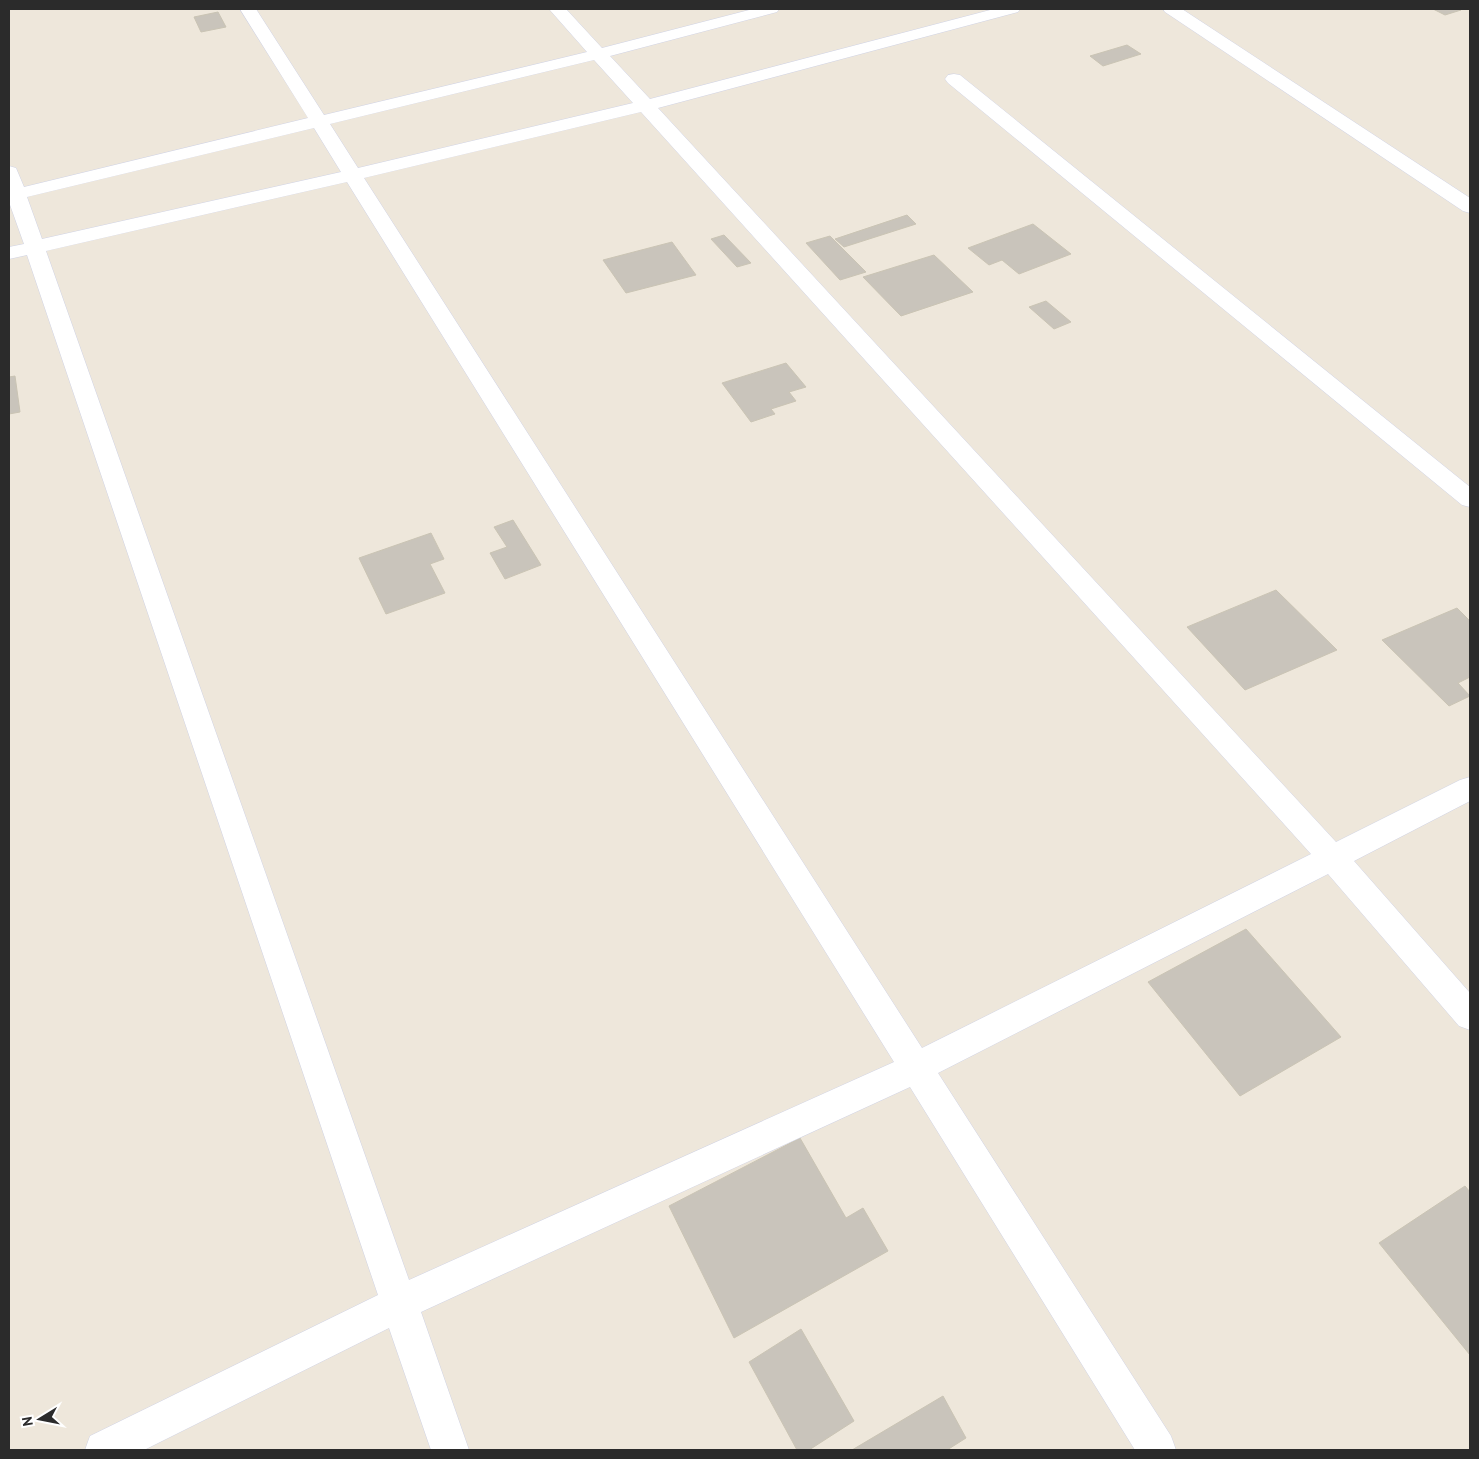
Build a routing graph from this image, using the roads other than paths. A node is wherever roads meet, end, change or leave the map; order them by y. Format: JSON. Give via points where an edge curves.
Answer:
{"nodes":[{"id":1,"x":248,"y":9,"type":"edge"},
{"id":2,"x":557,"y":9,"type":"edge"},
{"id":3,"x":771,"y":9,"type":"edge"},
{"id":4,"x":1012,"y":9,"type":"edge"},
{"id":5,"x":1171,"y":9,"type":"edge"},
{"id":6,"x":598,"y":54,"type":"junction"},
{"id":7,"x":954,"y":79,"type":"dead end"},
{"id":8,"x":645,"y":106,"type":"junction"},
{"id":9,"x":318,"y":120,"type":"junction"},
{"id":10,"x":353,"y":175,"type":"junction"},
{"id":11,"x":11,"y":187,"type":"edge"},
{"id":12,"x":1470,"y":207,"type":"edge"},
{"id":13,"x":22,"y":250,"type":"edge"},
{"id":14,"x":1470,"y":499,"type":"edge"},
{"id":15,"x":1470,"y":788,"type":"edge"},
{"id":16,"x":1332,"y":857,"type":"junction"},
{"id":17,"x":1470,"y":1016,"type":"edge"},
{"id":18,"x":916,"y":1068,"type":"junction"},
{"id":19,"x":400,"y":1303,"type":"junction"},
{"id":20,"x":104,"y":1450,"type":"edge"},
{"id":21,"x":450,"y":1450,"type":"edge"},
{"id":22,"x":1157,"y":1450,"type":"edge"}],
"edges":[{"from":1,"to":9,"type":"street"},
{"from":2,"to":6,"type":"street"},
{"from":3,"to":6,"type":"street"},
{"from":4,"to":8,"type":"street"},
{"from":5,"to":12,"type":"street"},
{"from":6,"to":8,"type":"street"},
{"from":6,"to":9,"type":"street"},
{"from":7,"to":14,"type":"street"},
{"from":8,"to":10,"type":"street"},
{"from":8,"to":16,"type":"street"},
{"from":9,"to":10,"type":"street"},
{"from":9,"to":11,"type":"street"},
{"from":10,"to":13,"type":"street"},
{"from":10,"to":18,"type":"street"},
{"from":11,"to":13,"type":"street"},
{"from":13,"to":19,"type":"street"},
{"from":15,"to":16,"type":"street"},
{"from":16,"to":17,"type":"street"},
{"from":16,"to":18,"type":"street"},
{"from":18,"to":19,"type":"street"},
{"from":18,"to":22,"type":"street"},
{"from":19,"to":20,"type":"street"},
{"from":19,"to":21,"type":"street"}]}
